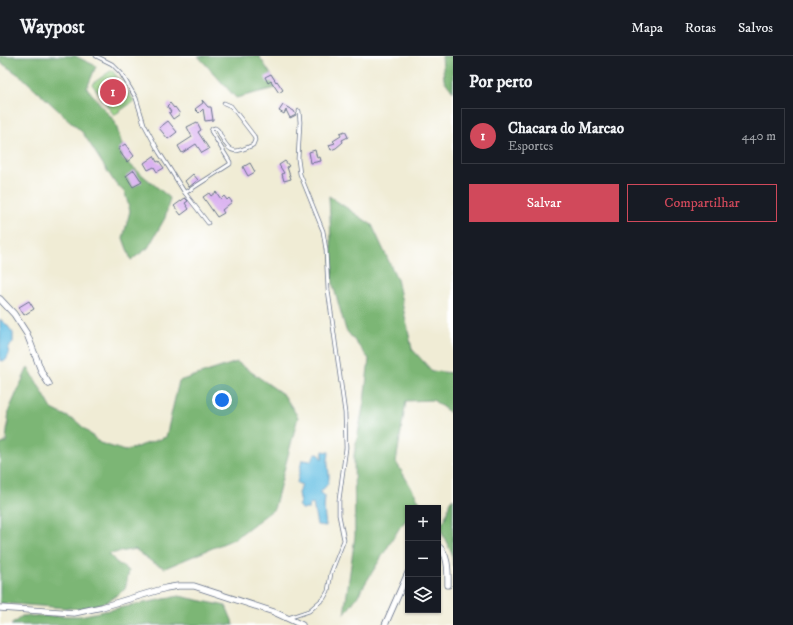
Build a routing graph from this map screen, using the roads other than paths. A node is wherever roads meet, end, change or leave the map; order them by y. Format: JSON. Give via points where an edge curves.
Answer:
{"nodes":[{"id":1,"x":96,"y":56,"type":"edge"},
{"id":2,"x":224,"y":103,"type":"dead end"},
{"id":3,"x":298,"y":111,"type":"dead end"},
{"id":4,"x":185,"y":193,"type":"junction"},
{"id":5,"x":208,"y":223,"type":"dead end"},
{"id":6,"x":0,"y":299,"type":"edge"},
{"id":7,"x":49,"y":384,"type":"dead end"},
{"id":8,"x":441,"y":550,"type":"edge"},
{"id":9,"x":406,"y":577,"type":"edge"},
{"id":10,"x":448,"y":585,"type":"dead end"},
{"id":11,"x":0,"y":608,"type":"edge"},
{"id":12,"x":288,"y":618,"type":"junction"},
{"id":13,"x":302,"y":625,"type":"edge"},
{"id":14,"x":385,"y":625,"type":"edge"}],
"edges":[{"from":1,"to":4,"type":"lane","via":[[112,64],[121,73],[136,98],[144,124]]},
{"from":2,"to":4,"type":"lane","via":[[231,106],[254,136],[253,145],[239,152],[233,150],[227,146],[218,129],[212,129],[230,164]]},
{"from":3,"to":12,"type":"lane","via":[[300,174],[323,231],[326,250],[328,290],[346,448],[339,500],[344,540],[331,573],[328,591],[309,611]]},
{"from":4,"to":5,"type":"lane"},
{"from":6,"to":7,"type":"street","via":[[27,334]]},
{"from":8,"to":10,"type":"street","via":[[448,567]]},
{"from":9,"to":14,"type":"street"},
{"from":11,"to":12,"type":"street","via":[[74,613],[166,588],[194,586]]},
{"from":12,"to":13,"type":"street"}]}
